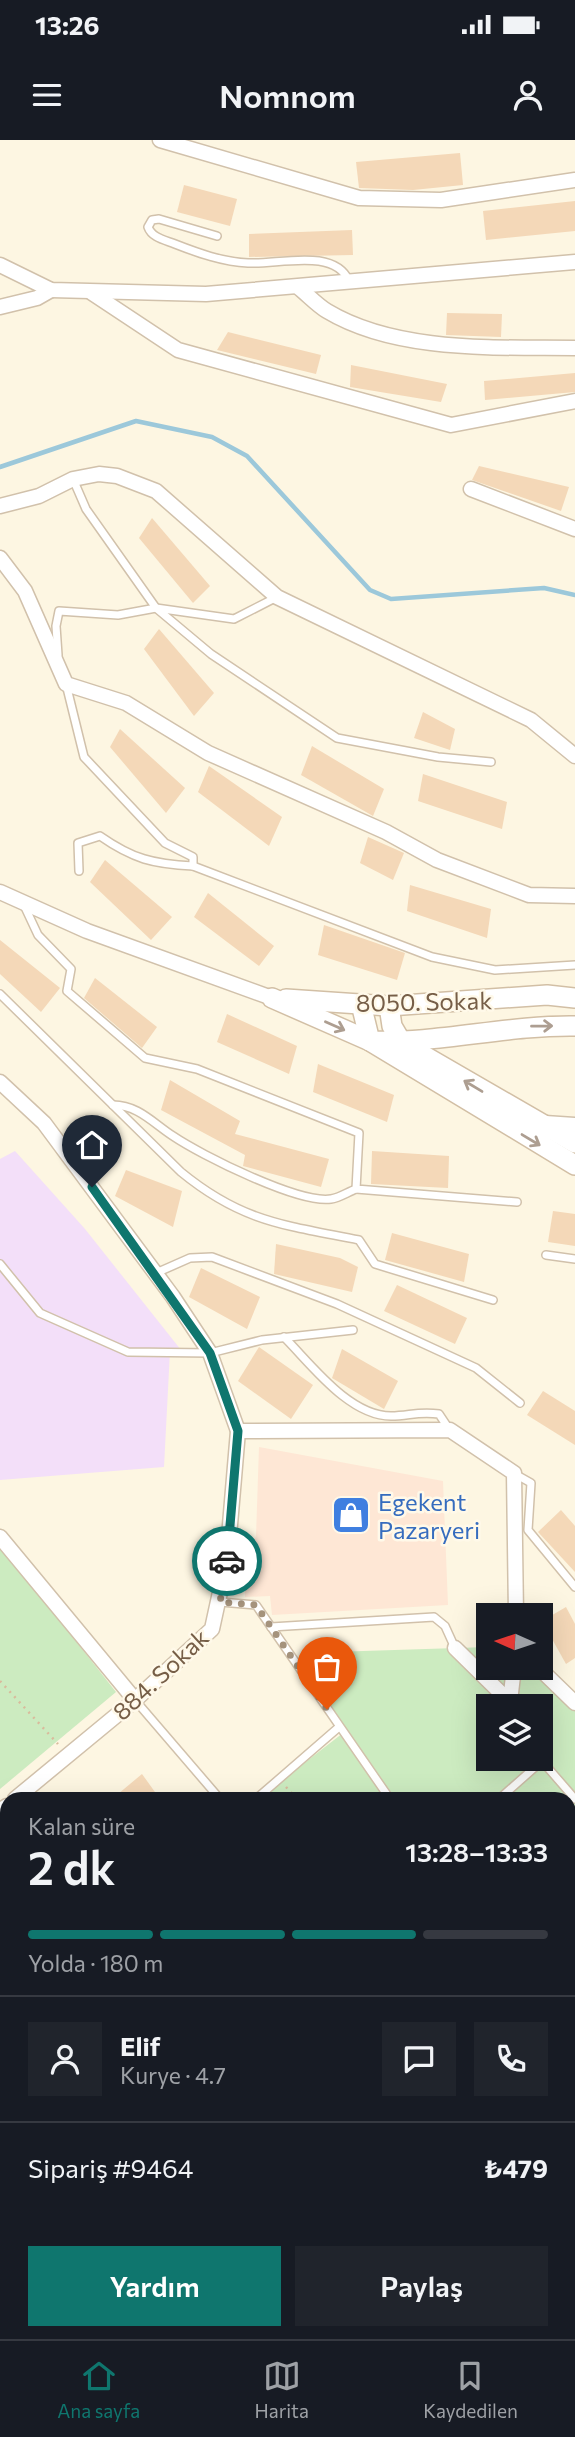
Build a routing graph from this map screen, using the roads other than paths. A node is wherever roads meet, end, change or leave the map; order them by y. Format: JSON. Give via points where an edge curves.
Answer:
{"nodes":[{"id":1,"x":160,"y":140,"type":"edge"},
{"id":2,"x":575,"y":180,"type":"edge"},
{"id":3,"x":217,"y":236,"type":"dead end"},
{"id":4,"x":575,"y":262,"type":"edge"},
{"id":5,"x":0,"y":265,"type":"edge"},
{"id":6,"x":349,"y":281,"type":"junction"},
{"id":7,"x":298,"y":287,"type":"junction"},
{"id":8,"x":51,"y":290,"type":"junction"},
{"id":9,"x":91,"y":292,"type":"junction"},
{"id":10,"x":0,"y":307,"type":"edge"},
{"id":11,"x":575,"y":348,"type":"edge"},
{"id":12,"x":575,"y":401,"type":"edge"},
{"id":13,"x":73,"y":479,"type":"junction"},
{"id":14,"x":471,"y":489,"type":"dead end"},
{"id":15,"x":0,"y":506,"type":"edge"},
{"id":16,"x":575,"y":529,"type":"edge"},
{"id":17,"x":0,"y":558,"type":"edge"},
{"id":18,"x":277,"y":597,"type":"junction"},
{"id":19,"x":156,"y":608,"type":"junction"},
{"id":20,"x":66,"y":684,"type":"junction"},
{"id":21,"x":575,"y":756,"type":"edge"},
{"id":22,"x":491,"y":762,"type":"dead end"},
{"id":23,"x":193,"y":866,"type":"junction"},
{"id":24,"x":79,"y":871,"type":"dead end"},
{"id":25,"x":0,"y":892,"type":"edge"},
{"id":26,"x":575,"y":896,"type":"edge"},
{"id":27,"x":22,"y":902,"type":"junction"},
{"id":28,"x":575,"y":965,"type":"edge"},
{"id":29,"x":0,"y":994,"type":"edge"},
{"id":30,"x":272,"y":998,"type":"junction"},
{"id":31,"x":575,"y":998,"type":"edge"},
{"id":32,"x":361,"y":1004,"type":"junction"},
{"id":33,"x":388,"y":1006,"type":"junction"},
{"id":34,"x":575,"y":1026,"type":"edge"},
{"id":35,"x":370,"y":1041,"type":"junction"},
{"id":36,"x":402,"y":1043,"type":"junction"},
{"id":37,"x":0,"y":1082,"type":"edge"},
{"id":38,"x":113,"y":1105,"type":"junction"},
{"id":39,"x":543,"y":1123,"type":"junction"},
{"id":40,"x":575,"y":1125,"type":"edge"},
{"id":41,"x":575,"y":1143,"type":"edge"},
{"id":42,"x":575,"y":1165,"type":"edge"},
{"id":43,"x":356,"y":1189,"type":"junction"},
{"id":44,"x":517,"y":1202,"type":"dead end"},
{"id":45,"x":546,"y":1255,"type":"dead end"},
{"id":46,"x":575,"y":1259,"type":"edge"},
{"id":47,"x":0,"y":1264,"type":"edge"},
{"id":48,"x":156,"y":1273,"type":"junction"},
{"id":49,"x":493,"y":1300,"type":"dead end"},
{"id":50,"x":353,"y":1330,"type":"dead end"},
{"id":51,"x":284,"y":1338,"type":"junction"},
{"id":52,"x":210,"y":1353,"type":"junction"},
{"id":53,"x":520,"y":1403,"type":"dead end"},
{"id":54,"x":450,"y":1430,"type":"junction"},
{"id":55,"x":238,"y":1431,"type":"junction"},
{"id":56,"x":514,"y":1473,"type":"junction"},
{"id":57,"x":0,"y":1537,"type":"edge"},
{"id":58,"x":575,"y":1587,"type":"edge"},
{"id":59,"x":220,"y":1602,"type":"junction"},
{"id":60,"x":516,"y":1603,"type":"edge"},
{"id":61,"x":271,"y":1627,"type":"junction"},
{"id":62,"x":455,"y":1648,"type":"joint"},
{"id":63,"x":551,"y":1680,"type":"edge"},
{"id":64,"x":502,"y":1694,"type":"edge"},
{"id":65,"x":135,"y":1700,"type":"junction"},
{"id":66,"x":575,"y":1703,"type":"edge"},
{"id":67,"x":339,"y":1727,"type":"junction"},
{"id":68,"x":528,"y":1771,"type":"edge"},
{"id":69,"x":551,"y":1771,"type":"edge"},
{"id":70,"x":23,"y":1792,"type":"edge"},
{"id":71,"x":214,"y":1792,"type":"edge"},
{"id":72,"x":264,"y":1792,"type":"edge"},
{"id":73,"x":385,"y":1792,"type":"edge"},
{"id":74,"x":506,"y":1792,"type":"edge"},
{"id":75,"x":569,"y":1792,"type":"edge"}],
"edges":[{"from":1,"to":2,"type":"street","via":[[359,198],[441,200]]},
{"from":3,"to":6,"type":"lane","via":[[159,219],[148,227],[152,235],[231,261],[326,262]]},
{"from":4,"to":6,"type":"street"},
{"from":5,"to":8,"type":"street"},
{"from":6,"to":7,"type":"street"},
{"from":7,"to":9,"type":"street","via":[[206,294]]},
{"from":7,"to":11,"type":"street","via":[[327,311],[376,331],[456,347]]},
{"from":8,"to":9,"type":"street"},
{"from":8,"to":10,"type":"street"},
{"from":9,"to":12,"type":"street","via":[[178,350],[451,425]]},
{"from":13,"to":15,"type":"street","via":[[39,496]]},
{"from":13,"to":18,"type":"street","via":[[117,476],[156,491]]},
{"from":13,"to":19,"type":"lane","via":[[86,509]]},
{"from":14,"to":16,"type":"street"},
{"from":17,"to":20,"type":"street","via":[[25,591]]},
{"from":18,"to":19,"type":"lane","via":[[234,619]]},
{"from":18,"to":21,"type":"street","via":[[531,720]]},
{"from":19,"to":20,"type":"lane","via":[[118,615],[59,611],[55,626]]},
{"from":19,"to":22,"type":"lane","via":[[211,654],[337,738]]},
{"from":20,"to":23,"type":"lane","via":[[84,757],[165,843],[193,857]]},
{"from":20,"to":26,"type":"street","via":[[126,703],[208,754],[386,832],[437,860],[529,895]]},
{"from":23,"to":24,"type":"lane","via":[[157,864],[127,855],[100,836],[78,844]]},
{"from":23,"to":28,"type":"lane","via":[[432,957],[495,970]]},
{"from":25,"to":27,"type":"street"},
{"from":27,"to":30,"type":"street","via":[[87,931]]},
{"from":27,"to":43,"type":"lane","via":[[37,935],[71,969],[67,991],[145,1058],[197,1069],[359,1133]]},
{"from":29,"to":38,"type":"lane"},
{"from":30,"to":32,"type":"street","name":"8050. Sokak"},
{"from":30,"to":35,"type":"street","one_way":true},
{"from":31,"to":33,"type":"street","name":"8050. Sokak","via":[[547,995]]},
{"from":32,"to":33,"type":"street","name":"8050. Sokak"},
{"from":32,"to":35,"type":"street"},
{"from":33,"to":36,"type":"street","via":[[392,1027]]},
{"from":36,"to":34,"type":"street","name":"8050. Sokak","one_way":true,"via":[[533,1026]]},
{"from":35,"to":36,"type":"street","name":"8050. Sokak"},
{"from":35,"to":42,"type":"street","one_way":true},
{"from":39,"to":36,"type":"street","one_way":true},
{"from":37,"to":48,"type":"street","name":"884. Sokak","via":[[44,1123]]},
{"from":38,"to":43,"type":"lane","via":[[130,1105],[175,1138],[227,1166],[301,1196],[331,1199]]},
{"from":38,"to":49,"type":"lane","via":[[212,1197],[260,1220],[359,1240],[375,1264]]},
{"from":39,"to":40,"type":"street"},
{"from":39,"to":41,"type":"street"},
{"from":43,"to":44,"type":"lane"},
{"from":45,"to":46,"type":"lane"},
{"from":47,"to":52,"type":"lane","via":[[40,1313],[128,1352]]},
{"from":48,"to":52,"type":"street","name":"884. Sokak"},
{"from":48,"to":53,"type":"lane","via":[[190,1258],[212,1257],[337,1304],[464,1362]]},
{"from":50,"to":51,"type":"lane"},
{"from":51,"to":52,"type":"lane"},
{"from":51,"to":54,"type":"lane","via":[[334,1390],[367,1409],[389,1416],[416,1411],[439,1414]]},
{"from":52,"to":55,"type":"street","name":"884. Sokak"},
{"from":54,"to":55,"type":"street"},
{"from":54,"to":56,"type":"street"},
{"from":55,"to":59,"type":"street","name":"884. Sokak"},
{"from":56,"to":58,"type":"lane","via":[[531,1483],[528,1530]]},
{"from":56,"to":60,"type":"street"},
{"from":57,"to":65,"type":"street"},
{"from":59,"to":61,"type":"lane","via":[[256,1605]]},
{"from":59,"to":65,"type":"street","name":"884. Sokak","via":[[212,1629]]},
{"from":61,"to":62,"type":"lane","via":[[434,1617]]},
{"from":61,"to":67,"type":"lane"},
{"from":62,"to":64,"type":"street"},
{"from":63,"to":66,"type":"street"},
{"from":65,"to":70,"type":"street","name":"884. Sokak"},
{"from":65,"to":71,"type":"lane"},
{"from":67,"to":72,"type":"lane"},
{"from":67,"to":73,"type":"lane"},
{"from":68,"to":74,"type":"lane"},
{"from":69,"to":75,"type":"lane"}]}
